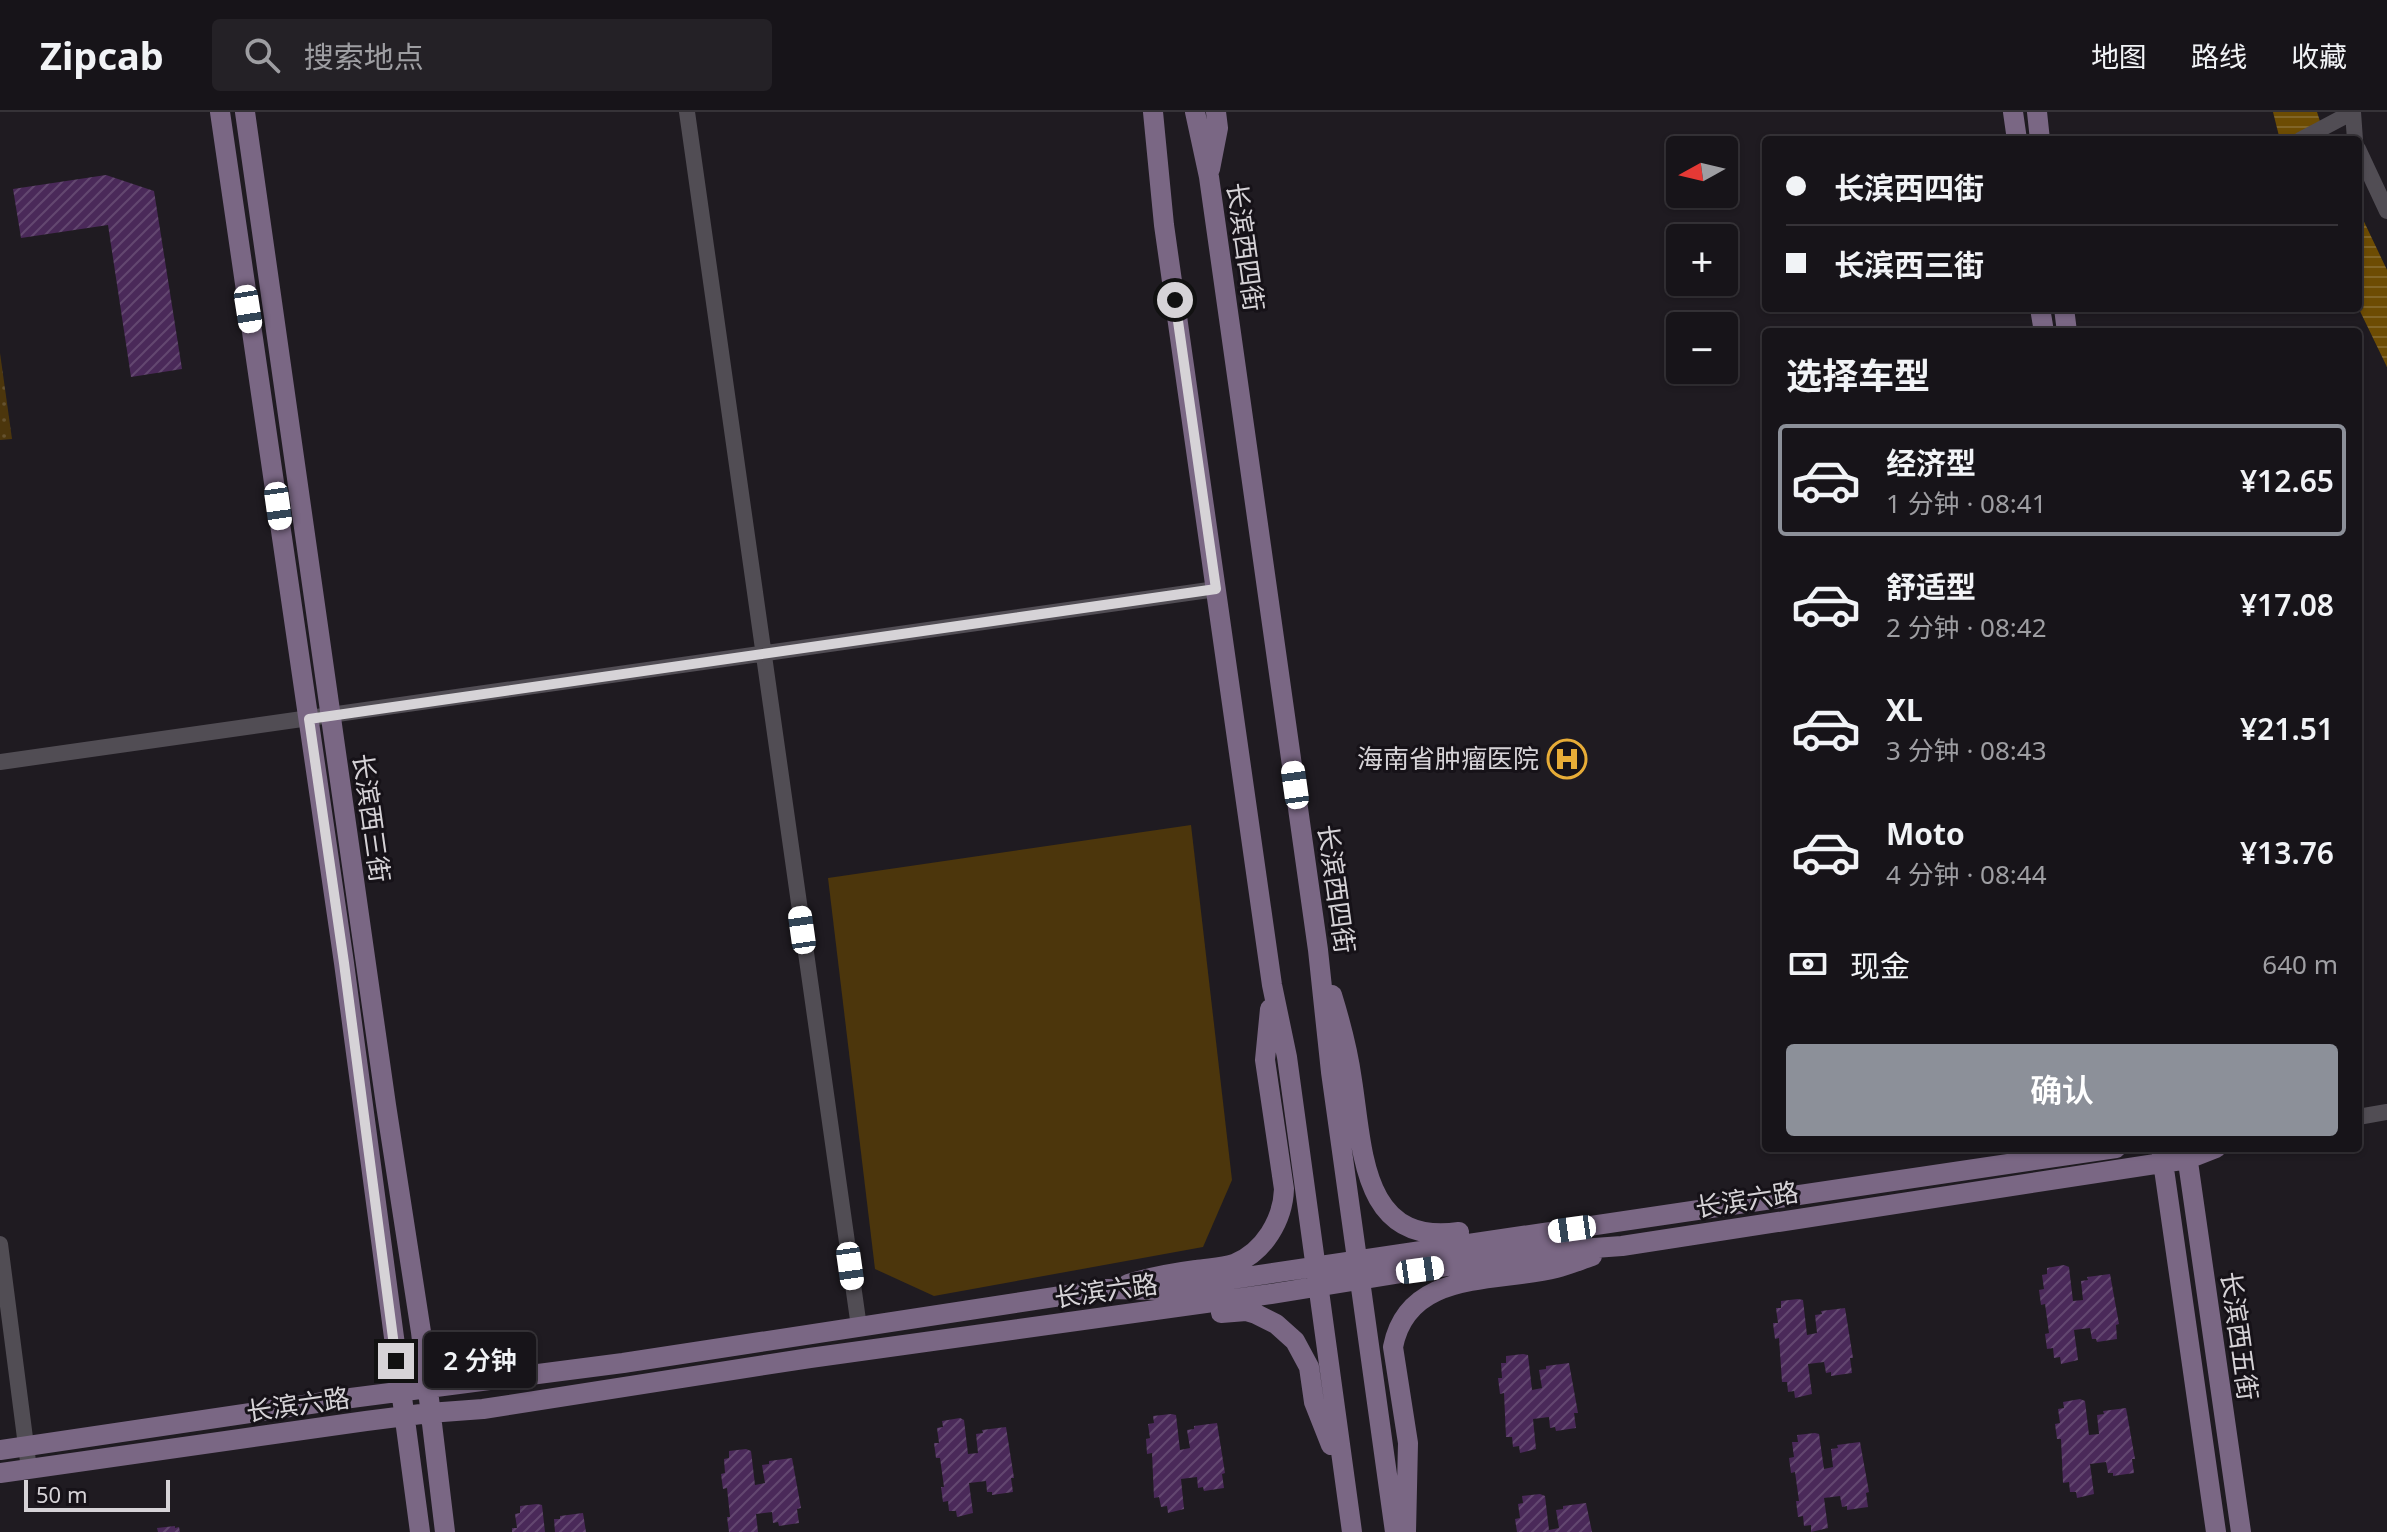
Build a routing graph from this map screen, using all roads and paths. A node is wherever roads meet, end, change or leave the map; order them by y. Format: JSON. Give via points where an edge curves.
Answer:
{"nodes":[{"id":1,"x":220,"y":112,"type":"edge"},
{"id":2,"x":245,"y":112,"type":"edge"},
{"id":3,"x":687,"y":112,"type":"edge"},
{"id":4,"x":1138,"y":112,"type":"edge"},
{"id":5,"x":1153,"y":112,"type":"edge"},
{"id":6,"x":1195,"y":112,"type":"edge"},
{"id":7,"x":1216,"y":112,"type":"edge"},
{"id":8,"x":2013,"y":112,"type":"edge"},
{"id":9,"x":2037,"y":112,"type":"edge"},
{"id":10,"x":2353,"y":112,"type":"edge"},
{"id":11,"x":2016,"y":136,"type":"edge"},
{"id":12,"x":2040,"y":136,"type":"edge"},
{"id":13,"x":2307,"y":136,"type":"edge"},
{"id":14,"x":2355,"y":136,"type":"edge"},
{"id":15,"x":2362,"y":158,"type":"edge"},
{"id":16,"x":1209,"y":177,"type":"junction"},
{"id":17,"x":2387,"y":211,"type":"edge"},
{"id":18,"x":1164,"y":225,"type":"junction"},
{"id":19,"x":1216,"y":589,"type":"junction"},
{"id":20,"x":763,"y":655,"type":"junction"},
{"id":21,"x":330,"y":716,"type":"junction"},
{"id":22,"x":309,"y":719,"type":"junction"},
{"id":23,"x":0,"y":762,"type":"edge"},
{"id":24,"x":1318,"y":950,"type":"junction"},
{"id":25,"x":1272,"y":985,"type":"junction"},
{"id":26,"x":2387,"y":1112,"type":"edge"},
{"id":27,"x":2362,"y":1116,"type":"edge"},
{"id":28,"x":2089,"y":1152,"type":"edge"},
{"id":29,"x":2187,"y":1154,"type":"edge"},
{"id":30,"x":2162,"y":1155,"type":"edge"},
{"id":31,"x":1618,"y":1223,"type":"junction"},
{"id":32,"x":0,"y":1244,"type":"edge"},
{"id":33,"x":1622,"y":1246,"type":"junction"},
{"id":34,"x":1358,"y":1271,"type":"junction"},
{"id":35,"x":1316,"y":1277,"type":"junction"},
{"id":36,"x":1107,"y":1289,"type":"junction"},
{"id":37,"x":1110,"y":1316,"type":"junction"},
{"id":38,"x":859,"y":1327,"type":"junction"},
{"id":39,"x":426,"y":1388,"type":"junction"},
{"id":40,"x":400,"y":1392,"type":"junction"},
{"id":41,"x":429,"y":1413,"type":"junction"},
{"id":42,"x":403,"y":1416,"type":"junction"},
{"id":43,"x":26,"y":1447,"type":"junction"},
{"id":44,"x":0,"y":1450,"type":"edge"},
{"id":45,"x":29,"y":1469,"type":"junction"},
{"id":46,"x":0,"y":1473,"type":"edge"},
{"id":47,"x":1343,"y":1475,"type":"junction"},
{"id":48,"x":420,"y":1532,"type":"edge"},
{"id":49,"x":445,"y":1532,"type":"edge"},
{"id":50,"x":1352,"y":1532,"type":"edge"},
{"id":51,"x":1395,"y":1532,"type":"edge"},
{"id":52,"x":1406,"y":1532,"type":"edge"},
{"id":53,"x":2216,"y":1532,"type":"edge"},
{"id":54,"x":2241,"y":1532,"type":"edge"}],
"edges":[{"from":1,"to":22,"type":"main road","name":"长滨西三街"},
{"from":2,"to":21,"type":"main road","name":"长滨西三街"},
{"from":3,"to":20,"type":"street"},
{"from":4,"to":18,"type":"main road"},
{"from":5,"to":18,"type":"main road"},
{"from":6,"to":16,"type":"main road","name":"长滨西四街"},
{"from":7,"to":16,"type":"main road"},
{"from":8,"to":11,"type":"main road"},
{"from":9,"to":12,"type":"main road"},
{"from":10,"to":13,"type":"street"},
{"from":10,"to":14,"type":"street"},
{"from":15,"to":17,"type":"street"},
{"from":16,"to":24,"type":"main road","name":"长滨西四街"},
{"from":18,"to":19,"type":"main road"},
{"from":19,"to":20,"type":"street"},
{"from":19,"to":25,"type":"main road"},
{"from":20,"to":21,"type":"street"},
{"from":20,"to":38,"type":"street"},
{"from":21,"to":22,"type":"street"},
{"from":21,"to":39,"type":"main road","name":"长滨西三街"},
{"from":22,"to":23,"type":"street"},
{"from":22,"to":40,"type":"main road","name":"长滨西三街"},
{"from":24,"to":31,"type":"main road","via":[[1347,1044],[1366,1173],[1376,1198],[1395,1217],[1428,1235],[1547,1220]]},
{"from":24,"to":34,"type":"main road","name":"长滨西四街"},
{"from":25,"to":35,"type":"main road","via":[[1287,1057]]},
{"from":25,"to":36,"type":"main road","via":[[1265,1060],[1284,1189],[1274,1226],[1260,1245],[1233,1264]]},
{"from":26,"to":27,"type":"street"},
{"from":28,"to":31,"type":"main road","name":"长滨六路"},
{"from":29,"to":30,"type":"main road","name":"长滨六路"},
{"from":29,"to":54,"type":"main road","name":"长滨西五街"},
{"from":30,"to":33,"type":"main road","name":"长滨六路"},
{"from":30,"to":53,"type":"main road","name":"长滨西五街"},
{"from":31,"to":34,"type":"main road","name":"长滨六路"},
{"from":32,"to":43,"type":"street"},
{"from":33,"to":34,"type":"main road","name":"长滨六路"},
{"from":33,"to":52,"type":"main road","via":[[1555,1268],[1443,1288],[1426,1296],[1404,1318],[1393,1347],[1408,1443]]},
{"from":34,"to":35,"type":"main road","name":"长滨六路"},
{"from":34,"to":51,"type":"main road","name":"长滨西四街"},
{"from":35,"to":36,"type":"main road","name":"长滨六路"},
{"from":35,"to":37,"type":"main road","name":"长滨六路"},
{"from":35,"to":47,"type":"main road"},
{"from":36,"to":38,"type":"main road","name":"长滨六路"},
{"from":37,"to":41,"type":"main road","name":"长滨六路"},
{"from":37,"to":47,"type":"main road","via":[[1160,1322],[1246,1311],[1276,1324],[1303,1352],[1314,1402]]},
{"from":38,"to":39,"type":"main road","name":"长滨六路"},
{"from":39,"to":40,"type":"main road","name":"长滨六路"},
{"from":39,"to":41,"type":"main road","name":"长滨西三街"},
{"from":40,"to":42,"type":"main road","name":"长滨西三街"},
{"from":40,"to":43,"type":"main road","name":"长滨六路"},
{"from":41,"to":42,"type":"main road","name":"长滨六路"},
{"from":41,"to":49,"type":"main road","name":"长滨西三街"},
{"from":42,"to":45,"type":"main road","name":"长滨六路"},
{"from":42,"to":48,"type":"main road","name":"长滨西三街"},
{"from":43,"to":44,"type":"main road","name":"长滨六路"},
{"from":43,"to":45,"type":"street"},
{"from":45,"to":46,"type":"main road","name":"长滨六路"},
{"from":47,"to":50,"type":"main road"}]}
